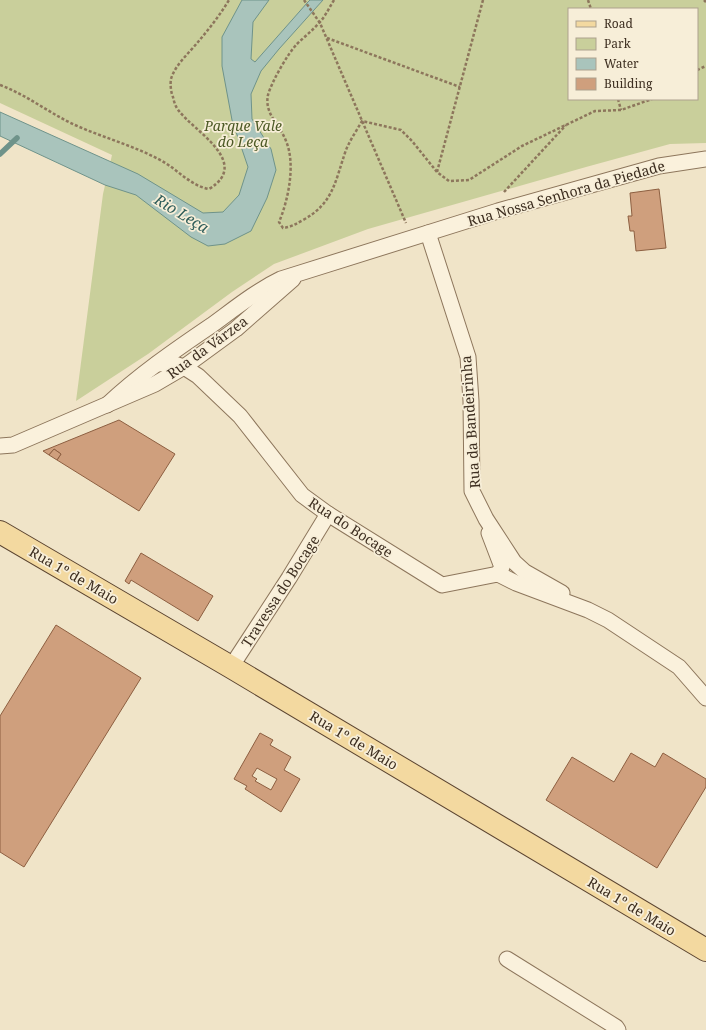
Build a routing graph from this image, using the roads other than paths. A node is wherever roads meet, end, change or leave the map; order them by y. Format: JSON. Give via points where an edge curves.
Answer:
{"nodes":[{"id":1,"x":706,"y":160,"type":"edge"},
{"id":2,"x":428,"y":233,"type":"junction"},
{"id":3,"x":298,"y":274,"type":"junction"},
{"id":4,"x":157,"y":364,"type":"junction"},
{"id":5,"x":184,"y":367,"type":"junction"},
{"id":6,"x":107,"y":404,"type":"junction"},
{"id":7,"x":0,"y":446,"type":"edge"},
{"id":8,"x":328,"y":514,"type":"junction"},
{"id":9,"x":486,"y":519,"type":"junction"},
{"id":10,"x":0,"y":532,"type":"edge"},
{"id":11,"x":498,"y":574,"type":"junction"},
{"id":12,"x":588,"y":610,"type":"junction"},
{"id":13,"x":231,"y":667,"type":"junction"},
{"id":14,"x":706,"y":698,"type":"edge"},
{"id":15,"x":706,"y":950,"type":"edge"},
{"id":16,"x":507,"y":959,"type":"dead end"},
{"id":17,"x":618,"y":1030,"type":"edge"}],
"edges":[{"from":1,"to":2,"type":"street","name":"Rua Nossa Senhora da Piedade","via":[[659,166]]},
{"from":2,"to":3,"type":"street","name":"Rua da Várzea"},
{"from":2,"to":9,"type":"street","name":"Rua da Bandeirinha","via":[[468,357],[472,491]]},
{"from":3,"to":4,"type":"street","name":"Rua da Várzea","via":[[265,287]]},
{"from":3,"to":5,"type":"street","name":"Rua da Várzea","via":[[236,329]]},
{"from":4,"to":5,"type":"street","name":"Rua do Bocage","via":[[172,363]]},
{"from":4,"to":6,"type":"street","name":"Rua da Várzea","via":[[130,383]]},
{"from":5,"to":6,"type":"street","name":"Rua da Várzea","via":[[155,384]]},
{"from":5,"to":8,"type":"street","name":"Rua do Bocage","via":[[209,386],[240,416],[302,494]]},
{"from":6,"to":7,"type":"street","name":"Rua da Várzea","via":[[13,445]]},
{"from":8,"to":11,"type":"street","name":"Rua do Bocage","via":[[442,585]]},
{"from":8,"to":13,"type":"street","name":"Travessa do Bocage"},
{"from":9,"to":11,"type":"street","name":"Rua da Bandeirinha","via":[[502,567]]},
{"from":9,"to":12,"type":"street","name":"Rua da Bandeirinha","via":[[514,562],[525,572]]},
{"from":10,"to":13,"type":"main road","name":"Rua 1º de Maio"},
{"from":11,"to":12,"type":"street"},
{"from":12,"to":14,"type":"street","via":[[608,620],[679,667]]},
{"from":13,"to":15,"type":"main road","name":"Rua 1º de Maio"},
{"from":16,"to":17,"type":"street"}]}
